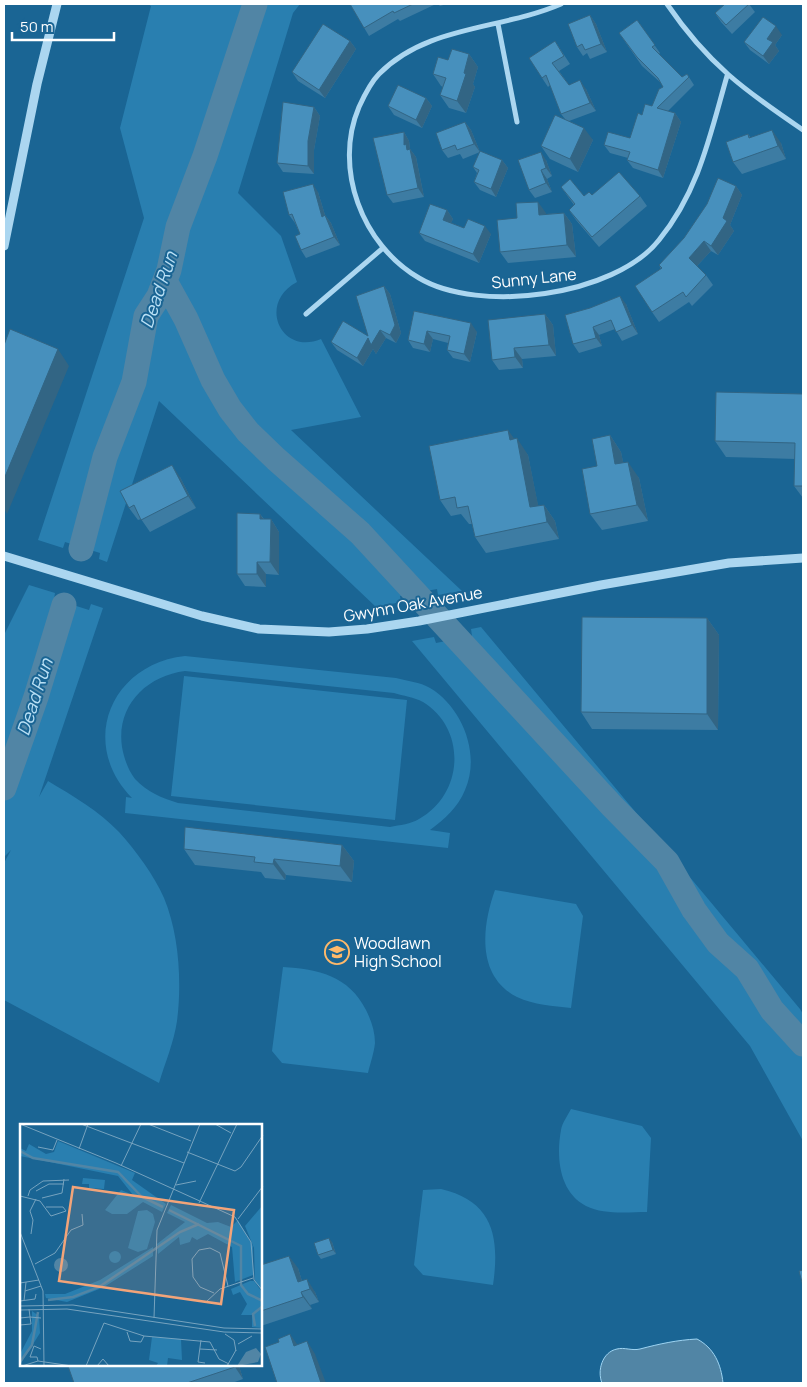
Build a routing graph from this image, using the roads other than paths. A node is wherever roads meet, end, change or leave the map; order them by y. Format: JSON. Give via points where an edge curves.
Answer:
{"nodes":[{"id":1,"x":57,"y":4,"type":"edge"},
{"id":2,"x":561,"y":4,"type":"edge"},
{"id":3,"x":667,"y":4,"type":"edge"},
{"id":4,"x":498,"y":24,"type":"junction"},
{"id":5,"x":727,"y":76,"type":"junction"},
{"id":6,"x":517,"y":122,"type":"dead end"},
{"id":7,"x":803,"y":130,"type":"edge"},
{"id":8,"x":4,"y":246,"type":"edge"},
{"id":9,"x":383,"y":248,"type":"junction"},
{"id":10,"x":306,"y":314,"type":"dead end"},
{"id":11,"x":4,"y":556,"type":"edge"},
{"id":12,"x":803,"y":558,"type":"edge"}],
"edges":[{"from":1,"to":8,"type":"street"},
{"from":2,"to":4,"type":"street","name":"Sunny Lane"},
{"from":3,"to":5,"type":"street","via":[[704,53]]},
{"from":4,"to":6,"type":"street"},
{"from":4,"to":9,"type":"street","name":"Sunny Lane","via":[[437,37],[418,46],[378,75],[366,93],[349,138],[348,160],[360,209]]},
{"from":5,"to":7,"type":"street"},
{"from":5,"to":9,"type":"street","name":"Sunny Lane","via":[[690,195],[658,242],[616,273],[561,291],[498,297],[464,295],[419,279]]},
{"from":9,"to":10,"type":"street"},
{"from":11,"to":12,"type":"street","name":"Gwynn Oak Avenue","via":[[202,616],[260,629],[329,632],[419,621],[729,562]]}]}
